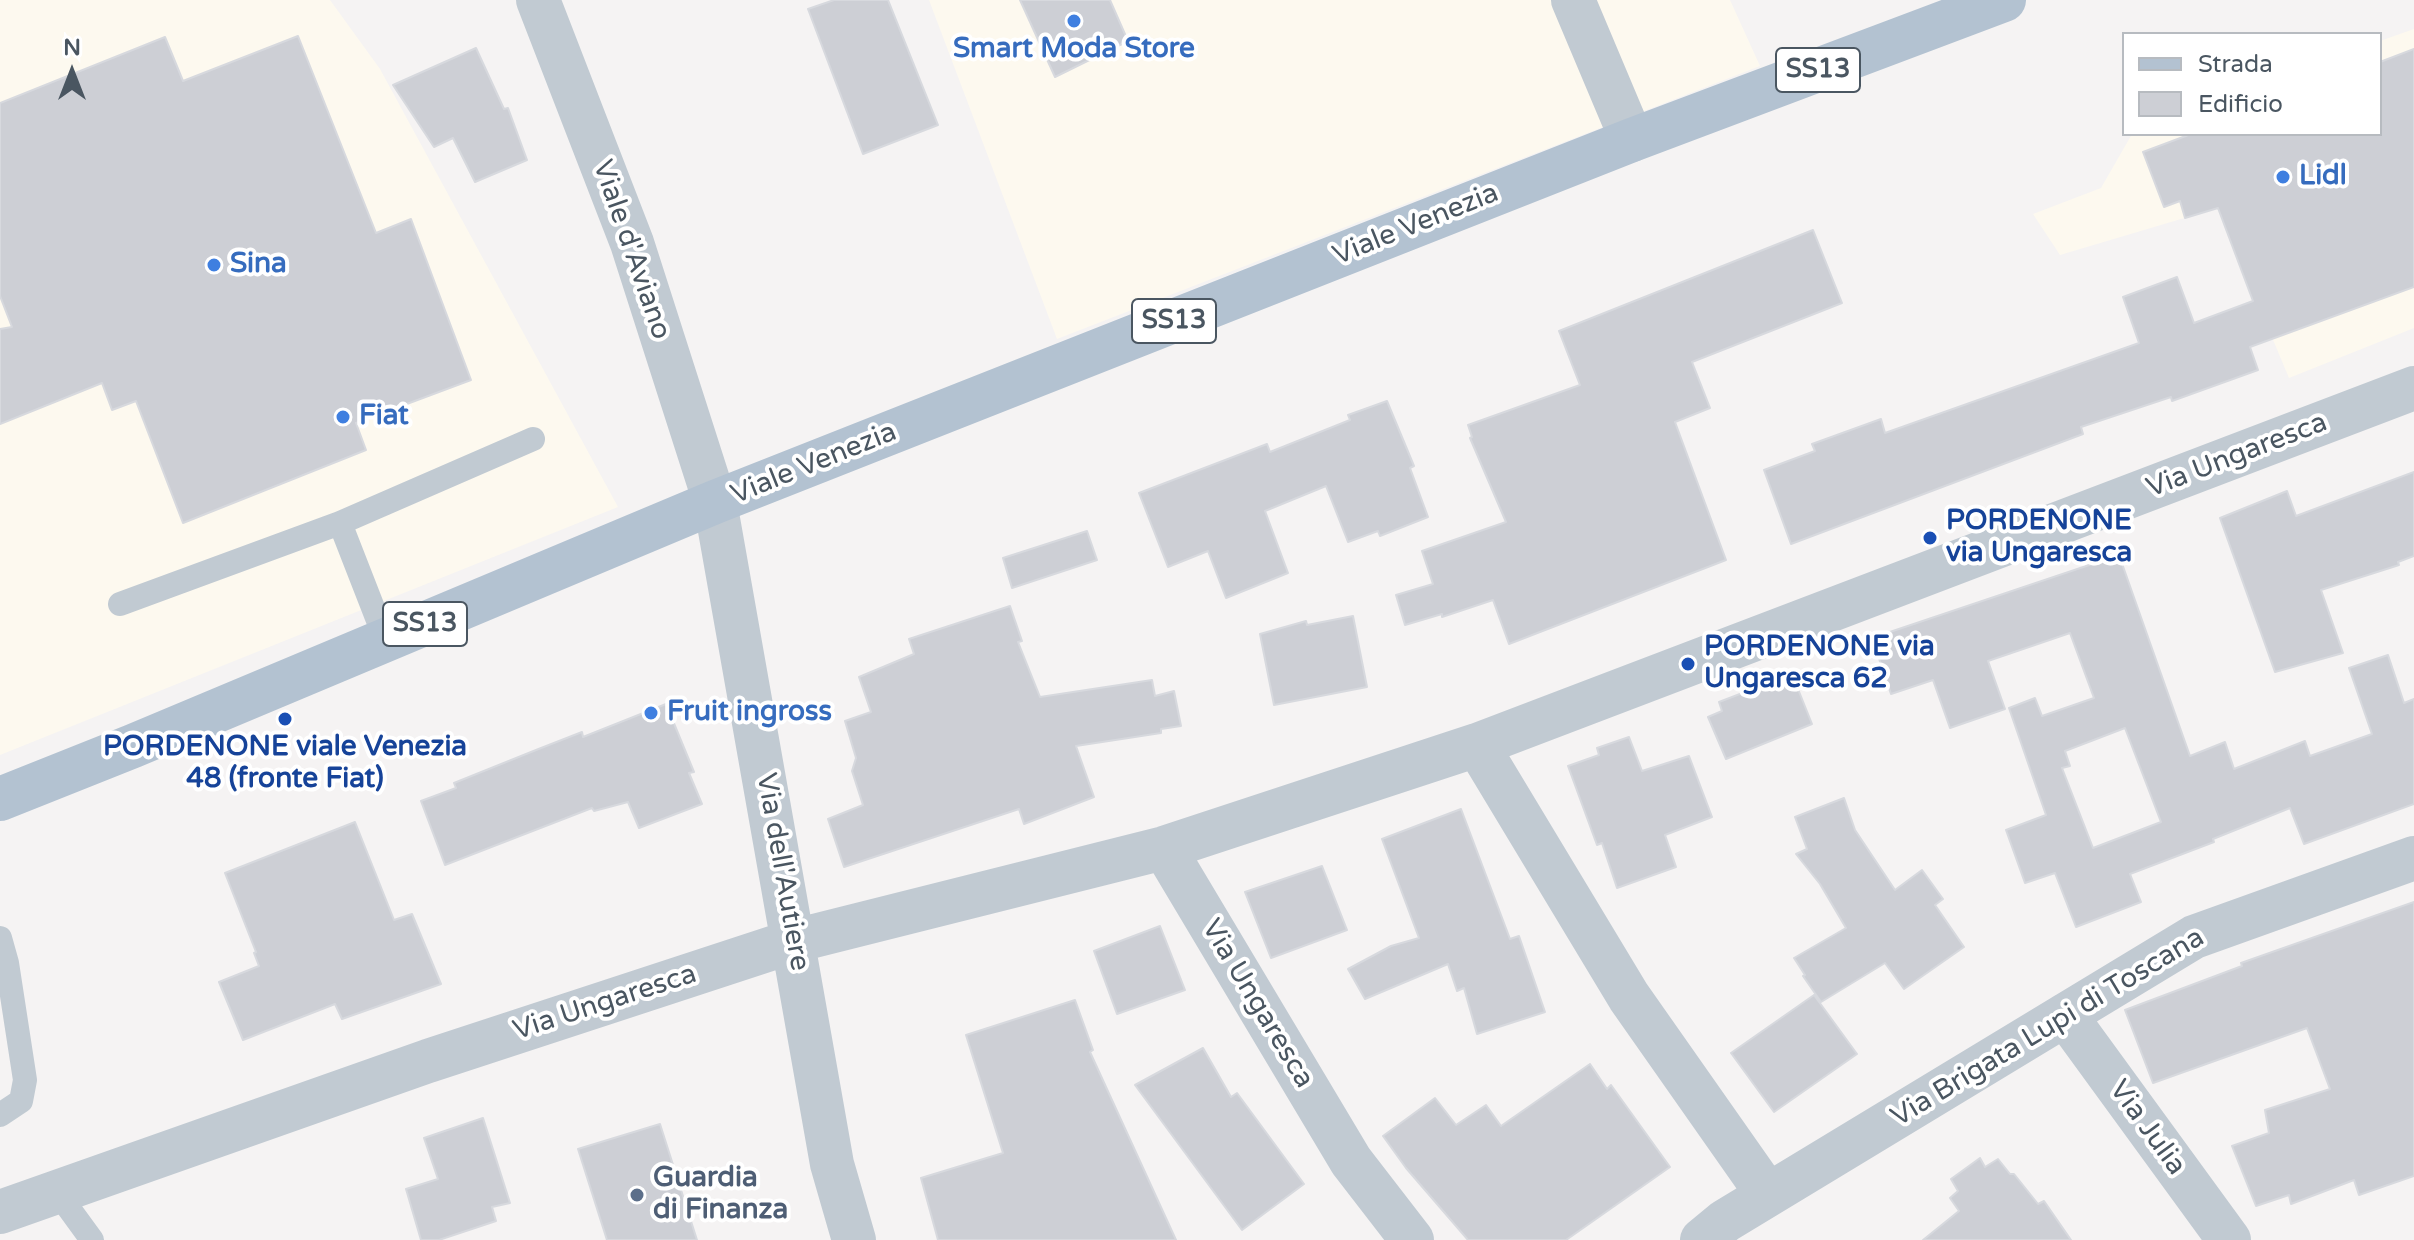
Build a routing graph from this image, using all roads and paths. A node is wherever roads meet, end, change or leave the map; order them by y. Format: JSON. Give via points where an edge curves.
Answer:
{"nodes":[{"id":1,"x":538,"y":0,"type":"edge"},
{"id":2,"x":1573,"y":0,"type":"edge"},
{"id":3,"x":2004,"y":0,"type":"edge"},
{"id":4,"x":1632,"y":140,"type":"junction"},
{"id":5,"x":2414,"y":388,"type":"edge"},
{"id":6,"x":533,"y":439,"type":"dead end"},
{"id":7,"x":715,"y":502,"type":"junction"},
{"id":8,"x":340,"y":523,"type":"junction"},
{"id":9,"x":120,"y":604,"type":"dead end"},
{"id":10,"x":386,"y":641,"type":"junction"},
{"id":11,"x":1477,"y":745,"type":"junction"},
{"id":12,"x":0,"y":799,"type":"edge"},
{"id":13,"x":1164,"y":848,"type":"junction"},
{"id":14,"x":2414,"y":858,"type":"edge"},
{"id":15,"x":0,"y":938,"type":"edge"},
{"id":16,"x":794,"y":941,"type":"junction"},
{"id":17,"x":2065,"y":1015,"type":"junction"},
{"id":18,"x":0,"y":1115,"type":"edge"},
{"id":19,"x":57,"y":1192,"type":"junction"},
{"id":20,"x":1768,"y":1195,"type":"junction"},
{"id":21,"x":0,"y":1212,"type":"edge"},
{"id":22,"x":92,"y":1240,"type":"edge"},
{"id":23,"x":854,"y":1240,"type":"edge"},
{"id":24,"x":1412,"y":1240,"type":"edge"},
{"id":25,"x":1702,"y":1240,"type":"edge"},
{"id":26,"x":2229,"y":1240,"type":"edge"}],
"edges":[{"from":1,"to":7,"type":"street","name":"Viale d'Aviano","via":[[632,243]]},
{"from":2,"to":4,"type":"street"},
{"from":3,"to":4,"type":"main road","name":"Viale Venezia","number":"SS13"},
{"from":4,"to":7,"type":"main road","name":"Viale Venezia","number":"SS13"},
{"from":5,"to":11,"type":"street","name":"Via Ungaresca"},
{"from":6,"to":8,"type":"lane"},
{"from":7,"to":10,"type":"main road","name":"Viale Venezia","number":"SS13"},
{"from":7,"to":16,"type":"street","name":"Via dell'Autiere"},
{"from":8,"to":9,"type":"lane"},
{"from":8,"to":10,"type":"lane"},
{"from":10,"to":12,"type":"main road","name":"Viale Venezia","number":"SS13"},
{"from":11,"to":13,"type":"street","name":"Via Ungaresca"},
{"from":11,"to":20,"type":"street","via":[[1629,997]]},
{"from":13,"to":16,"type":"street","name":"Via Ungaresca"},
{"from":13,"to":24,"type":"street","name":"Via Ungaresca","via":[[1351,1161]]},
{"from":14,"to":17,"type":"street","name":"Via Brigata Lupi di Toscana","via":[[2194,937]]},
{"from":15,"to":18,"type":"lane","via":[[25,1080],[21,1101]]},
{"from":16,"to":19,"type":"street","name":"Via Ungaresca","via":[[428,1061]]},
{"from":16,"to":23,"type":"street","name":"Via dell'Autiere","via":[[832,1164]]},
{"from":17,"to":20,"type":"street","name":"Via Brigata Lupi di Toscana"},
{"from":17,"to":26,"type":"street","name":"Via Julia"},
{"from":19,"to":21,"type":"street","name":"Via Ungaresca"},
{"from":19,"to":22,"type":"lane"},
{"from":20,"to":25,"type":"street","name":"Via Brigata Lupi di Toscana"}]}
